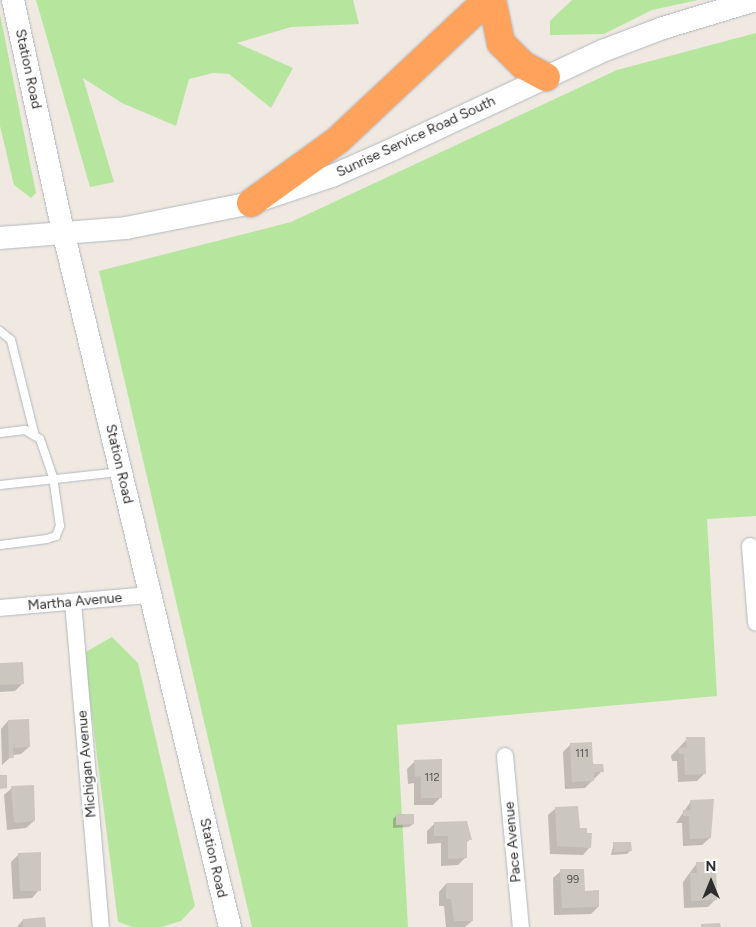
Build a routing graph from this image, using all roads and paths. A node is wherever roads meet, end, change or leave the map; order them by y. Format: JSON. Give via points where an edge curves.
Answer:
{"nodes":[{"id":1,"x":487,"y":0,"type":"edge"},
{"id":2,"x":492,"y":0,"type":"edge"},
{"id":3,"x":756,"y":0,"type":"edge"},
{"id":4,"x":15,"y":10,"type":"edge"},
{"id":5,"x":546,"y":77,"type":"junction"},
{"id":6,"x":251,"y":203,"type":"junction"},
{"id":7,"x":64,"y":235,"type":"junction"},
{"id":8,"x":0,"y":238,"type":"edge"},
{"id":9,"x":0,"y":331,"type":"edge"},
{"id":10,"x":34,"y":432,"type":"junction"},
{"id":11,"x":0,"y":433,"type":"edge"},
{"id":12,"x":120,"y":472,"type":"junction"},
{"id":13,"x":53,"y":478,"type":"junction"},
{"id":14,"x":0,"y":485,"type":"edge"},
{"id":15,"x":0,"y":545,"type":"edge"},
{"id":16,"x":750,"y":546,"type":"dead end"},
{"id":17,"x":150,"y":595,"type":"junction"},
{"id":18,"x":73,"y":602,"type":"junction"},
{"id":19,"x":0,"y":608,"type":"edge"},
{"id":20,"x":756,"y":623,"type":"edge"},
{"id":21,"x":505,"y":756,"type":"dead end"},
{"id":22,"x":101,"y":927,"type":"edge"},
{"id":23,"x":230,"y":927,"type":"edge"},
{"id":24,"x":521,"y":927,"type":"edge"}],
"edges":[{"from":1,"to":6,"type":"highway","via":[[338,140]]},
{"from":2,"to":5,"type":"highway","via":[[501,43],[523,65]]},
{"from":3,"to":5,"type":"main road","name":"Sunrise Service Road South","via":[[663,28]]},
{"from":4,"to":7,"type":"main road","name":"Station Road"},
{"from":5,"to":6,"type":"main road","name":"Sunrise Service Road South","via":[[332,176]]},
{"from":6,"to":7,"type":"main road","name":"Sunrise Service Road South","via":[[179,220]]},
{"from":7,"to":8,"type":"main road","name":"Sunrise Service Road South"},
{"from":7,"to":12,"type":"main road","name":"Station Road"},
{"from":9,"to":10,"type":"lane","via":[[11,340]]},
{"from":10,"to":11,"type":"lane"},
{"from":10,"to":13,"type":"lane","via":[[40,438]]},
{"from":12,"to":13,"type":"lane"},
{"from":12,"to":17,"type":"main road","name":"Station Road"},
{"from":13,"to":14,"type":"lane"},
{"from":13,"to":15,"type":"lane","via":[[60,526],[56,536]]},
{"from":16,"to":20,"type":"street"},
{"from":17,"to":18,"type":"street","name":"Martha Avenue"},
{"from":17,"to":23,"type":"main road","name":"Station Road"},
{"from":18,"to":19,"type":"street","name":"Martha Avenue"},
{"from":18,"to":22,"type":"street","name":"Michigan Avenue"},
{"from":21,"to":24,"type":"street","name":"Pace Avenue"}]}
